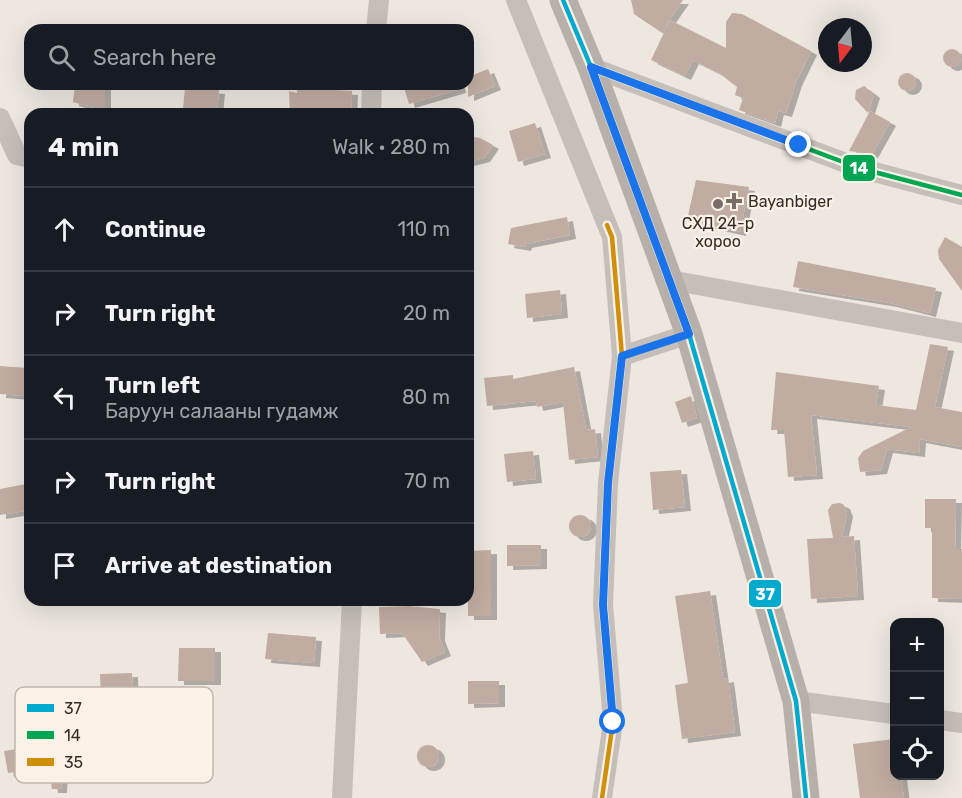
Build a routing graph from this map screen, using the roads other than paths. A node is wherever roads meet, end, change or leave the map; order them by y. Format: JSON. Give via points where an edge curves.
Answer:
{"nodes":[{"id":1,"x":379,"y":0,"type":"edge"},
{"id":2,"x":516,"y":0,"type":"edge"},
{"id":3,"x":563,"y":0,"type":"edge"},
{"id":4,"x":377,"y":24,"type":"edge"},
{"id":5,"x":591,"y":67,"type":"junction"},
{"id":6,"x":372,"y":90,"type":"edge"},
{"id":7,"x":370,"y":108,"type":"edge"},
{"id":8,"x":0,"y":118,"type":"edge"},
{"id":9,"x":24,"y":157,"type":"edge"},
{"id":10,"x":962,"y":195,"type":"edge"},
{"id":11,"x":670,"y":280,"type":"junction"},
{"id":12,"x":962,"y":333,"type":"edge"},
{"id":13,"x":689,"y":334,"type":"junction"},
{"id":14,"x":622,"y":356,"type":"junction"},
{"id":15,"x":352,"y":606,"type":"edge"},
{"id":16,"x":796,"y":701,"type":"junction"},
{"id":17,"x":890,"y":713,"type":"edge"},
{"id":18,"x":944,"y":721,"type":"edge"},
{"id":19,"x":962,"y":723,"type":"edge"},
{"id":20,"x":342,"y":798,"type":"edge"},
{"id":21,"x":602,"y":798,"type":"edge"},
{"id":22,"x":806,"y":798,"type":"edge"}],
"edges":[{"from":1,"to":4,"type":"street"},
{"from":2,"to":14,"type":"street","via":[[612,237]]},
{"from":3,"to":5,"type":"main road"},
{"from":5,"to":10,"type":"street","via":[[859,168]]},
{"from":5,"to":11,"type":"main road"},
{"from":6,"to":7,"type":"street"},
{"from":8,"to":9,"type":"street","via":[[17,155]]},
{"from":11,"to":12,"type":"street"},
{"from":11,"to":13,"type":"main road"},
{"from":13,"to":14,"type":"street"},
{"from":13,"to":16,"type":"main road"},
{"from":14,"to":21,"type":"street","via":[[608,483],[603,605],[613,722]]},
{"from":15,"to":20,"type":"street"},
{"from":16,"to":17,"type":"street"},
{"from":16,"to":22,"type":"main road"},
{"from":18,"to":19,"type":"street"}]}
